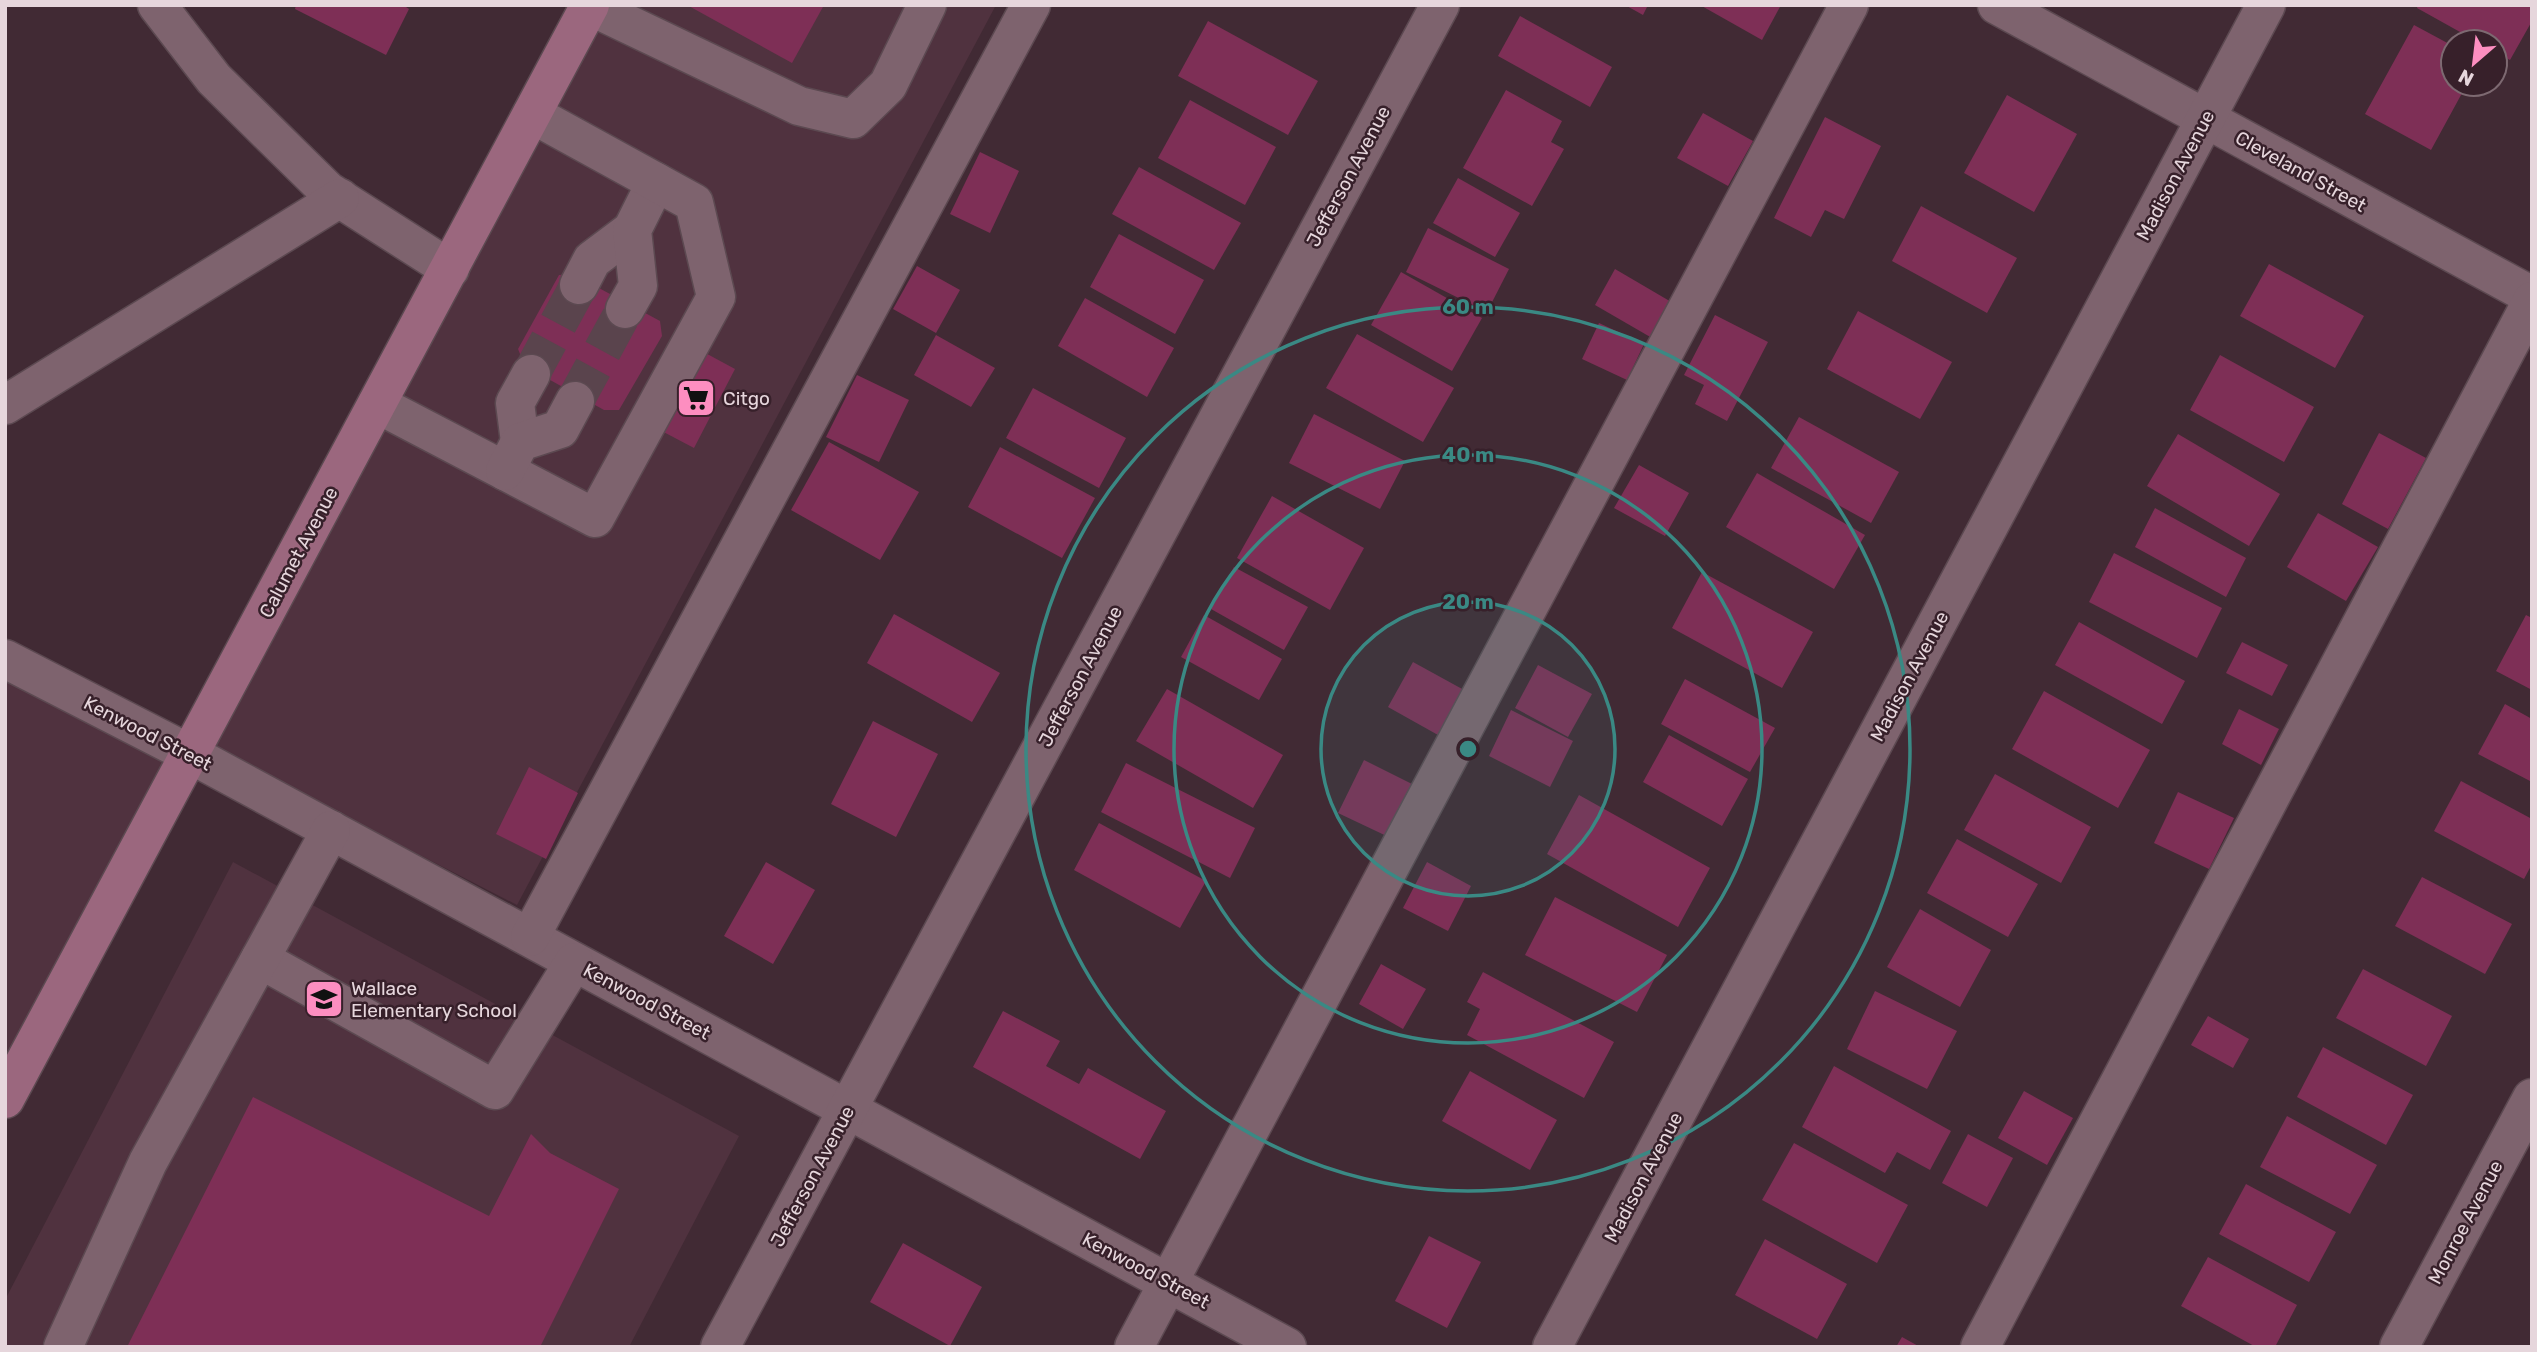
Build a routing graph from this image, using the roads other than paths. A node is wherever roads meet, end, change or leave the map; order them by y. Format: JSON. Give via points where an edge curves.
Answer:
{"nodes":[{"id":1,"x":157,"y":5,"type":"edge"},
{"id":2,"x":590,"y":5,"type":"edge"},
{"id":3,"x":927,"y":5,"type":"edge"},
{"id":4,"x":1031,"y":5,"type":"edge"},
{"id":5,"x":1440,"y":5,"type":"edge"},
{"id":6,"x":1849,"y":5,"type":"edge"},
{"id":7,"x":1997,"y":5,"type":"edge"},
{"id":8,"x":2266,"y":5,"type":"edge"},
{"id":9,"x":532,"y":114,"type":"junction"},
{"id":10,"x":2205,"y":119,"type":"junction"},
{"id":11,"x":656,"y":182,"type":"junction"},
{"id":12,"x":340,"y":198,"type":"junction"},
{"id":13,"x":632,"y":229,"type":"junction"},
{"id":14,"x":450,"y":269,"type":"junction"},
{"id":15,"x":579,"y":285,"type":"tunnel mouth"},
{"id":16,"x":2532,"y":299,"type":"edge"},
{"id":17,"x":625,"y":309,"type":"tunnel mouth"},
{"id":18,"x":531,"y":374,"type":"tunnel mouth"},
{"id":19,"x":575,"y":401,"type":"tunnel mouth"},
{"id":20,"x":377,"y":404,"type":"junction"},
{"id":21,"x":5,"y":405,"type":"edge"},
{"id":22,"x":512,"y":456,"type":"junction"},
{"id":23,"x":5,"y":659,"type":"edge"},
{"id":24,"x":190,"y":754,"type":"junction"},
{"id":25,"x":331,"y":830,"type":"junction"},
{"id":26,"x":530,"y":937,"type":"junction"},
{"id":27,"x":260,"y":959,"type":"junction"},
{"id":28,"x":574,"y":962,"type":"junction"},
{"id":29,"x":2532,"y":1098,"type":"edge"},
{"id":30,"x":5,"y":1100,"type":"edge"},
{"id":31,"x":848,"y":1109,"type":"junction"},
{"id":32,"x":1168,"y":1282,"type":"junction"},
{"id":33,"x":63,"y":1347,"type":"edge"},
{"id":34,"x":720,"y":1347,"type":"edge"},
{"id":35,"x":1134,"y":1347,"type":"edge"},
{"id":36,"x":1287,"y":1347,"type":"edge"},
{"id":37,"x":1552,"y":1347,"type":"edge"},
{"id":38,"x":1980,"y":1347,"type":"edge"},
{"id":39,"x":2399,"y":1347,"type":"edge"}],
"edges":[{"from":1,"to":12,"type":"street","via":[[214,79]]},
{"from":2,"to":3,"type":"street","via":[[799,106],[853,119],[888,85]]},
{"from":2,"to":9,"type":"main road","name":"Calumet Avenue"},
{"from":4,"to":26,"type":"street"},
{"from":5,"to":31,"type":"street","name":"Jefferson Avenue"},
{"from":6,"to":32,"type":"street"},
{"from":7,"to":10,"type":"street","name":"Cleveland Street"},
{"from":8,"to":10,"type":"street","name":"Madison Avenue"},
{"from":9,"to":11,"type":"street"},
{"from":9,"to":14,"type":"main road","name":"Calumet Avenue"},
{"from":10,"to":16,"type":"street","name":"Cleveland Street"},
{"from":10,"to":37,"type":"street","name":"Madison Avenue"},
{"from":11,"to":13,"type":"street"},
{"from":11,"to":22,"type":"street","via":[[694,204],[716,297],[595,518]]},
{"from":12,"to":14,"type":"street"},
{"from":12,"to":21,"type":"street"},
{"from":13,"to":15,"type":"street","via":[[592,260]]},
{"from":13,"to":17,"type":"street","via":[[638,286]]},
{"from":14,"to":20,"type":"main road","name":"Calumet Avenue"},
{"from":16,"to":38,"type":"street"},
{"from":18,"to":22,"type":"street","via":[[515,403]]},
{"from":19,"to":22,"type":"street","via":[[561,429]]},
{"from":20,"to":22,"type":"street"},
{"from":20,"to":24,"type":"main road","name":"Calumet Avenue"},
{"from":23,"to":24,"type":"street","name":"Kenwood Street"},
{"from":24,"to":25,"type":"street","name":"Kenwood Street"},
{"from":24,"to":30,"type":"main road","name":"Calumet Avenue"},
{"from":25,"to":26,"type":"street","name":"Kenwood Street"},
{"from":25,"to":27,"type":"street"},
{"from":26,"to":28,"type":"street","name":"Kenwood Street"},
{"from":27,"to":28,"type":"street","via":[[495,1090]]},
{"from":27,"to":33,"type":"street","via":[[148,1162]]},
{"from":28,"to":31,"type":"street","name":"Kenwood Street"},
{"from":29,"to":39,"type":"street","name":"Monroe Avenue"},
{"from":31,"to":32,"type":"street","name":"Kenwood Street"},
{"from":31,"to":34,"type":"street","name":"Jefferson Avenue"},
{"from":32,"to":35,"type":"street"},
{"from":32,"to":36,"type":"street","name":"Kenwood Street"}]}
